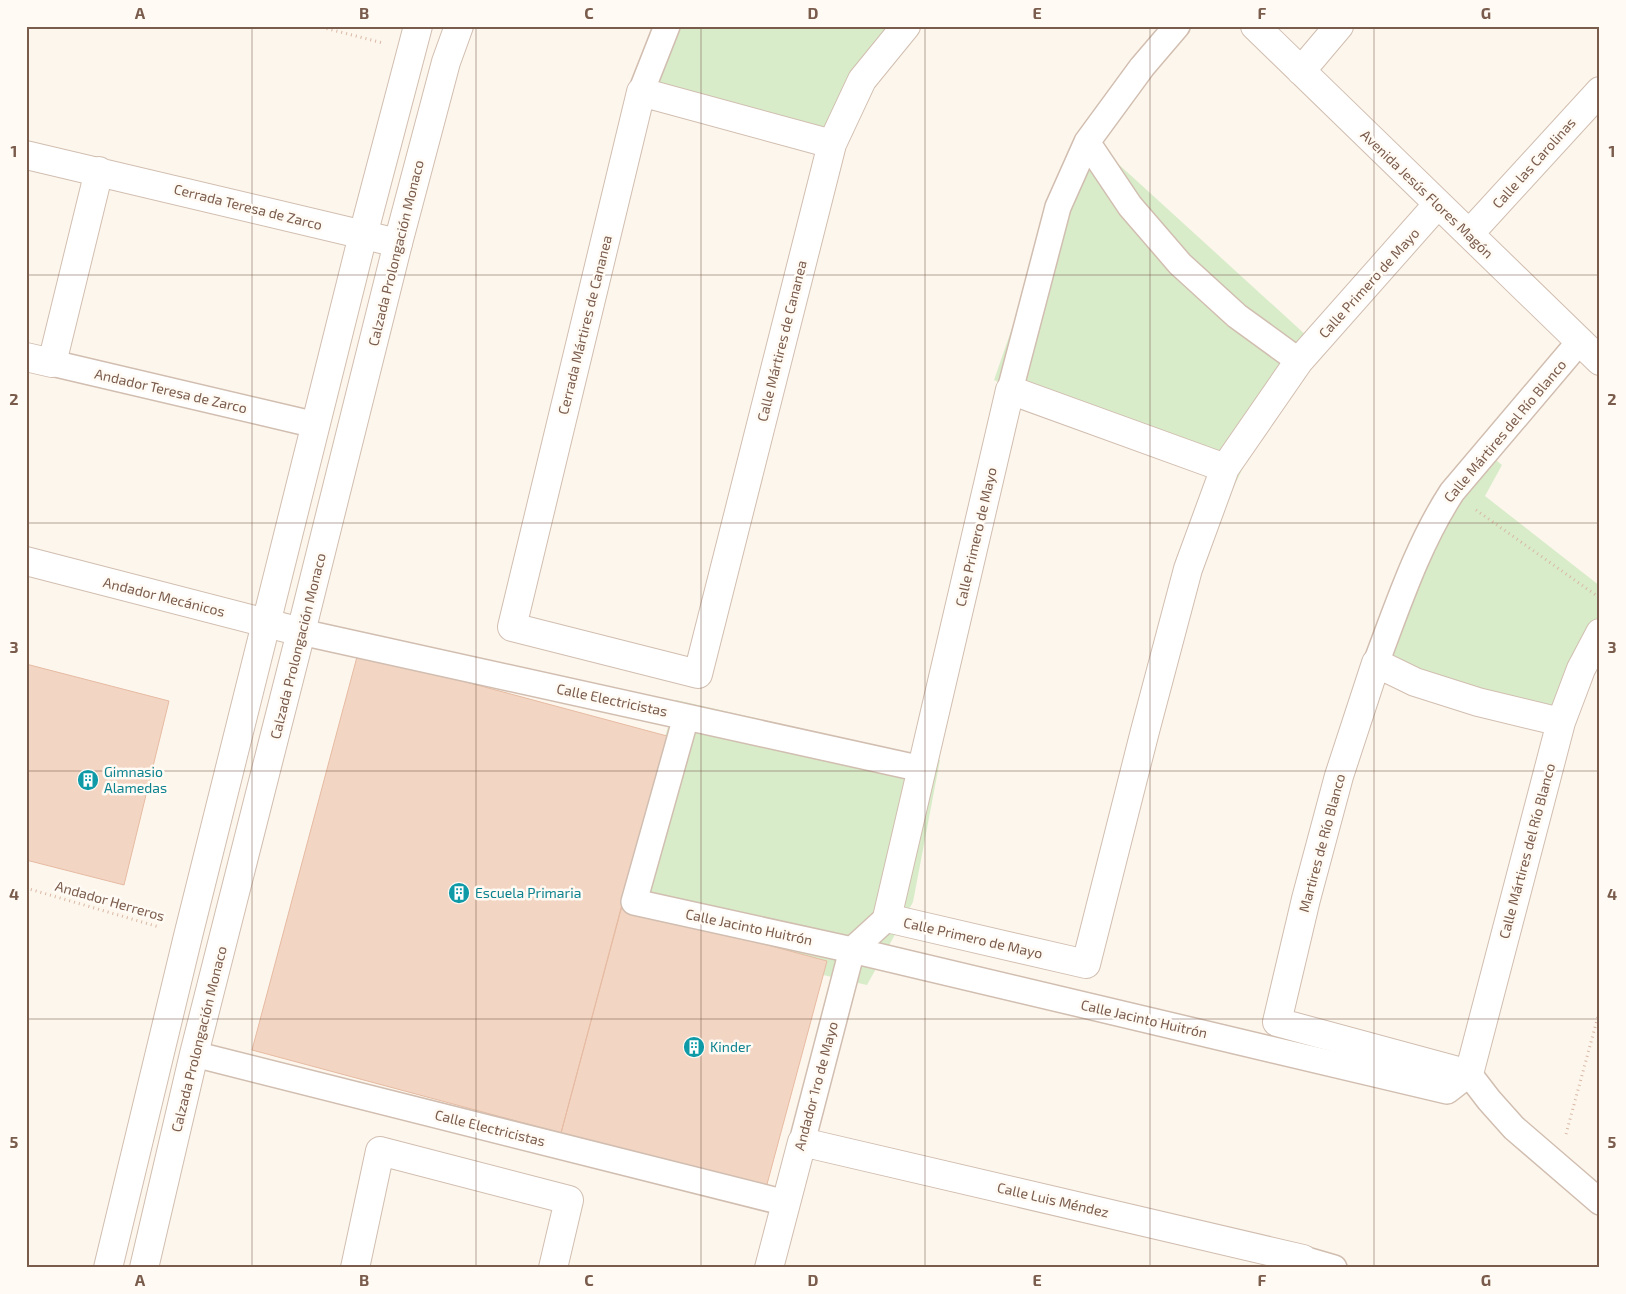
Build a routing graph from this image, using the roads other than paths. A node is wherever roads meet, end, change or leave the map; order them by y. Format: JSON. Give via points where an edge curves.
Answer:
{"nodes":[{"id":1,"x":459,"y":26,"type":"edge"},
{"id":2,"x":666,"y":26,"type":"edge"},
{"id":3,"x":906,"y":26,"type":"edge"},
{"id":4,"x":1178,"y":26,"type":"edge"},
{"id":5,"x":1255,"y":26,"type":"edge"},
{"id":6,"x":1339,"y":26,"type":"edge"},
{"id":7,"x":414,"y":38,"type":"edge"},
{"id":8,"x":1301,"y":71,"type":"junction"},
{"id":9,"x":1600,"y":91,"type":"edge"},
{"id":10,"x":641,"y":92,"type":"junction"},
{"id":11,"x":1087,"y":142,"type":"junction"},
{"id":12,"x":832,"y":144,"type":"junction"},
{"id":13,"x":26,"y":155,"type":"edge"},
{"id":14,"x":99,"y":171,"type":"junction"},
{"id":15,"x":1438,"y":204,"type":"junction"},
{"id":16,"x":1469,"y":234,"type":"junction"},
{"id":17,"x":363,"y":235,"type":"junction"},
{"id":18,"x":398,"y":243,"type":"junction"},
{"id":19,"x":1580,"y":342,"type":"junction"},
{"id":20,"x":39,"y":360,"type":"edge"},
{"id":21,"x":1299,"y":361,"type":"junction"},
{"id":22,"x":1600,"y":361,"type":"edge"},
{"id":23,"x":1010,"y":390,"type":"junction"},
{"id":24,"x":316,"y":425,"type":"junction"},
{"id":25,"x":1225,"y":468,"type":"junction"},
{"id":26,"x":26,"y":561,"type":"edge"},
{"id":27,"x":267,"y":623,"type":"junction"},
{"id":28,"x":301,"y":632,"type":"junction"},
{"id":29,"x":1600,"y":633,"type":"edge"},
{"id":30,"x":1376,"y":663,"type":"junction"},
{"id":31,"x":698,"y":674,"type":"joint"},
{"id":32,"x":686,"y":717,"type":"junction"},
{"id":33,"x":1561,"y":722,"type":"junction"},
{"id":34,"x":922,"y":769,"type":"junction"},
{"id":35,"x":887,"y":918,"type":"junction"},
{"id":36,"x":852,"y":950,"type":"junction"},
{"id":37,"x":194,"y":1054,"type":"junction"},
{"id":38,"x":1469,"y":1074,"type":"junction"},
{"id":39,"x":802,"y":1142,"type":"junction"},
{"id":40,"x":1600,"y":1202,"type":"edge"},
{"id":41,"x":786,"y":1203,"type":"junction"},
{"id":42,"x":1302,"y":1264,"type":"edge"},
{"id":43,"x":108,"y":1268,"type":"edge"},
{"id":44,"x":144,"y":1268,"type":"edge"},
{"id":45,"x":355,"y":1268,"type":"edge"},
{"id":46,"x":553,"y":1268,"type":"edge"},
{"id":47,"x":769,"y":1268,"type":"edge"},
{"id":48,"x":1334,"y":1268,"type":"edge"}],
"edges":[{"from":1,"to":18,"type":"street","name":"Calzada Prolongación Monaco","via":[[446,62]]},
{"from":2,"to":10,"type":"street","name":"Cerrada Mártires de Cananea"},
{"from":3,"to":12,"type":"street","name":"Calle Mártires de Cananea","via":[[862,80]]},
{"from":4,"to":11,"type":"street","name":"Calle Primero de Mayo","via":[[1142,67]]},
{"from":5,"to":8,"type":"street","name":"Avenida Jesús Flores Magón"},
{"from":6,"to":8,"type":"street"},
{"from":7,"to":17,"type":"street"},
{"from":8,"to":15,"type":"street","name":"Avenida Jesús Flores Magón"},
{"from":9,"to":16,"type":"street","name":"Calle las Carolinas"},
{"from":10,"to":12,"type":"street"},
{"from":10,"to":31,"type":"street","name":"Cerrada Mártires de Cananea","via":[[512,626]]},
{"from":11,"to":21,"type":"street","via":[[1130,206],[1180,264],[1236,316]]},
{"from":11,"to":23,"type":"street","name":"Calle Primero de Mayo","via":[[1058,207]]},
{"from":12,"to":31,"type":"street","name":"Calle Mártires de Cananea"},
{"from":13,"to":14,"type":"street","name":"Cerrada Teresa de Zarco"},
{"from":14,"to":17,"type":"street","name":"Cerrada Teresa de Zarco"},
{"from":14,"to":20,"type":"street"},
{"from":15,"to":16,"type":"street","name":"Avenida Jesús Flores Magón"},
{"from":15,"to":21,"type":"street","name":"Calle Primero de Mayo"},
{"from":16,"to":19,"type":"street","name":"Avenida Jesús Flores Magón"},
{"from":17,"to":18,"type":"street","name":"Cerrada Teresa de Zarco"},
{"from":17,"to":24,"type":"street"},
{"from":18,"to":28,"type":"street","name":"Calzada Prolongación Monaco"},
{"from":19,"to":22,"type":"street","name":"Avenida Jesús Flores Magón"},
{"from":19,"to":30,"type":"street","name":"Calle Mártires del Río Blanco","via":[[1441,508],[1411,571]]},
{"from":20,"to":24,"type":"street","name":"Andador Teresa de Zarco"},
{"from":21,"to":25,"type":"street","name":"Calle Primero de Mayo"},
{"from":23,"to":25,"type":"street"},
{"from":23,"to":34,"type":"street","name":"Calle Primero de Mayo"},
{"from":24,"to":27,"type":"street"},
{"from":25,"to":35,"type":"street","name":"Calle Primero de Mayo","via":[[1188,569],[1086,964]]},
{"from":26,"to":27,"type":"street","name":"Andador Mecánicos"},
{"from":27,"to":28,"type":"street","name":"Andador Mecánicos"},
{"from":27,"to":43,"type":"street"},
{"from":28,"to":32,"type":"street","name":"Calle Electricistas"},
{"from":28,"to":37,"type":"street","name":"Calzada Prolongación Monaco"},
{"from":29,"to":33,"type":"street","name":"Calle Mártires del Río Blanco","via":[[1581,669]]},
{"from":30,"to":33,"type":"street","via":[[1415,682],[1460,697]]},
{"from":30,"to":38,"type":"street","name":"Martires de Río Blanco","via":[[1337,785],[1306,899],[1278,1022]]},
{"from":32,"to":34,"type":"street","name":"Calle Electricistas"},
{"from":32,"to":36,"type":"street","name":"Calle Jacinto Huitrón","via":[[634,902]]},
{"from":33,"to":38,"type":"street","name":"Calle Mártires del Río Blanco"},
{"from":34,"to":35,"type":"street","name":"Calle Primero de Mayo"},
{"from":35,"to":36,"type":"street"},
{"from":36,"to":38,"type":"street","name":"Calle Jacinto Huitrón","via":[[1447,1091]]},
{"from":36,"to":39,"type":"street","name":"Andador 1ro de Mayo"},
{"from":37,"to":41,"type":"street","name":"Calle Electricistas"},
{"from":37,"to":44,"type":"street","name":"Calzada Prolongación Monaco"},
{"from":38,"to":40,"type":"street","via":[[1514,1128]]},
{"from":39,"to":41,"type":"street","name":"Andador 1ro de Mayo"},
{"from":39,"to":42,"type":"street","name":"Calle Luis Méndez"},
{"from":41,"to":47,"type":"street","name":"Andador 1ro de Mayo"},
{"from":42,"to":48,"type":"street","name":"Calle Luis Méndez"},
{"from":45,"to":46,"type":"street","via":[[380,1151],[569,1200]]}]}
